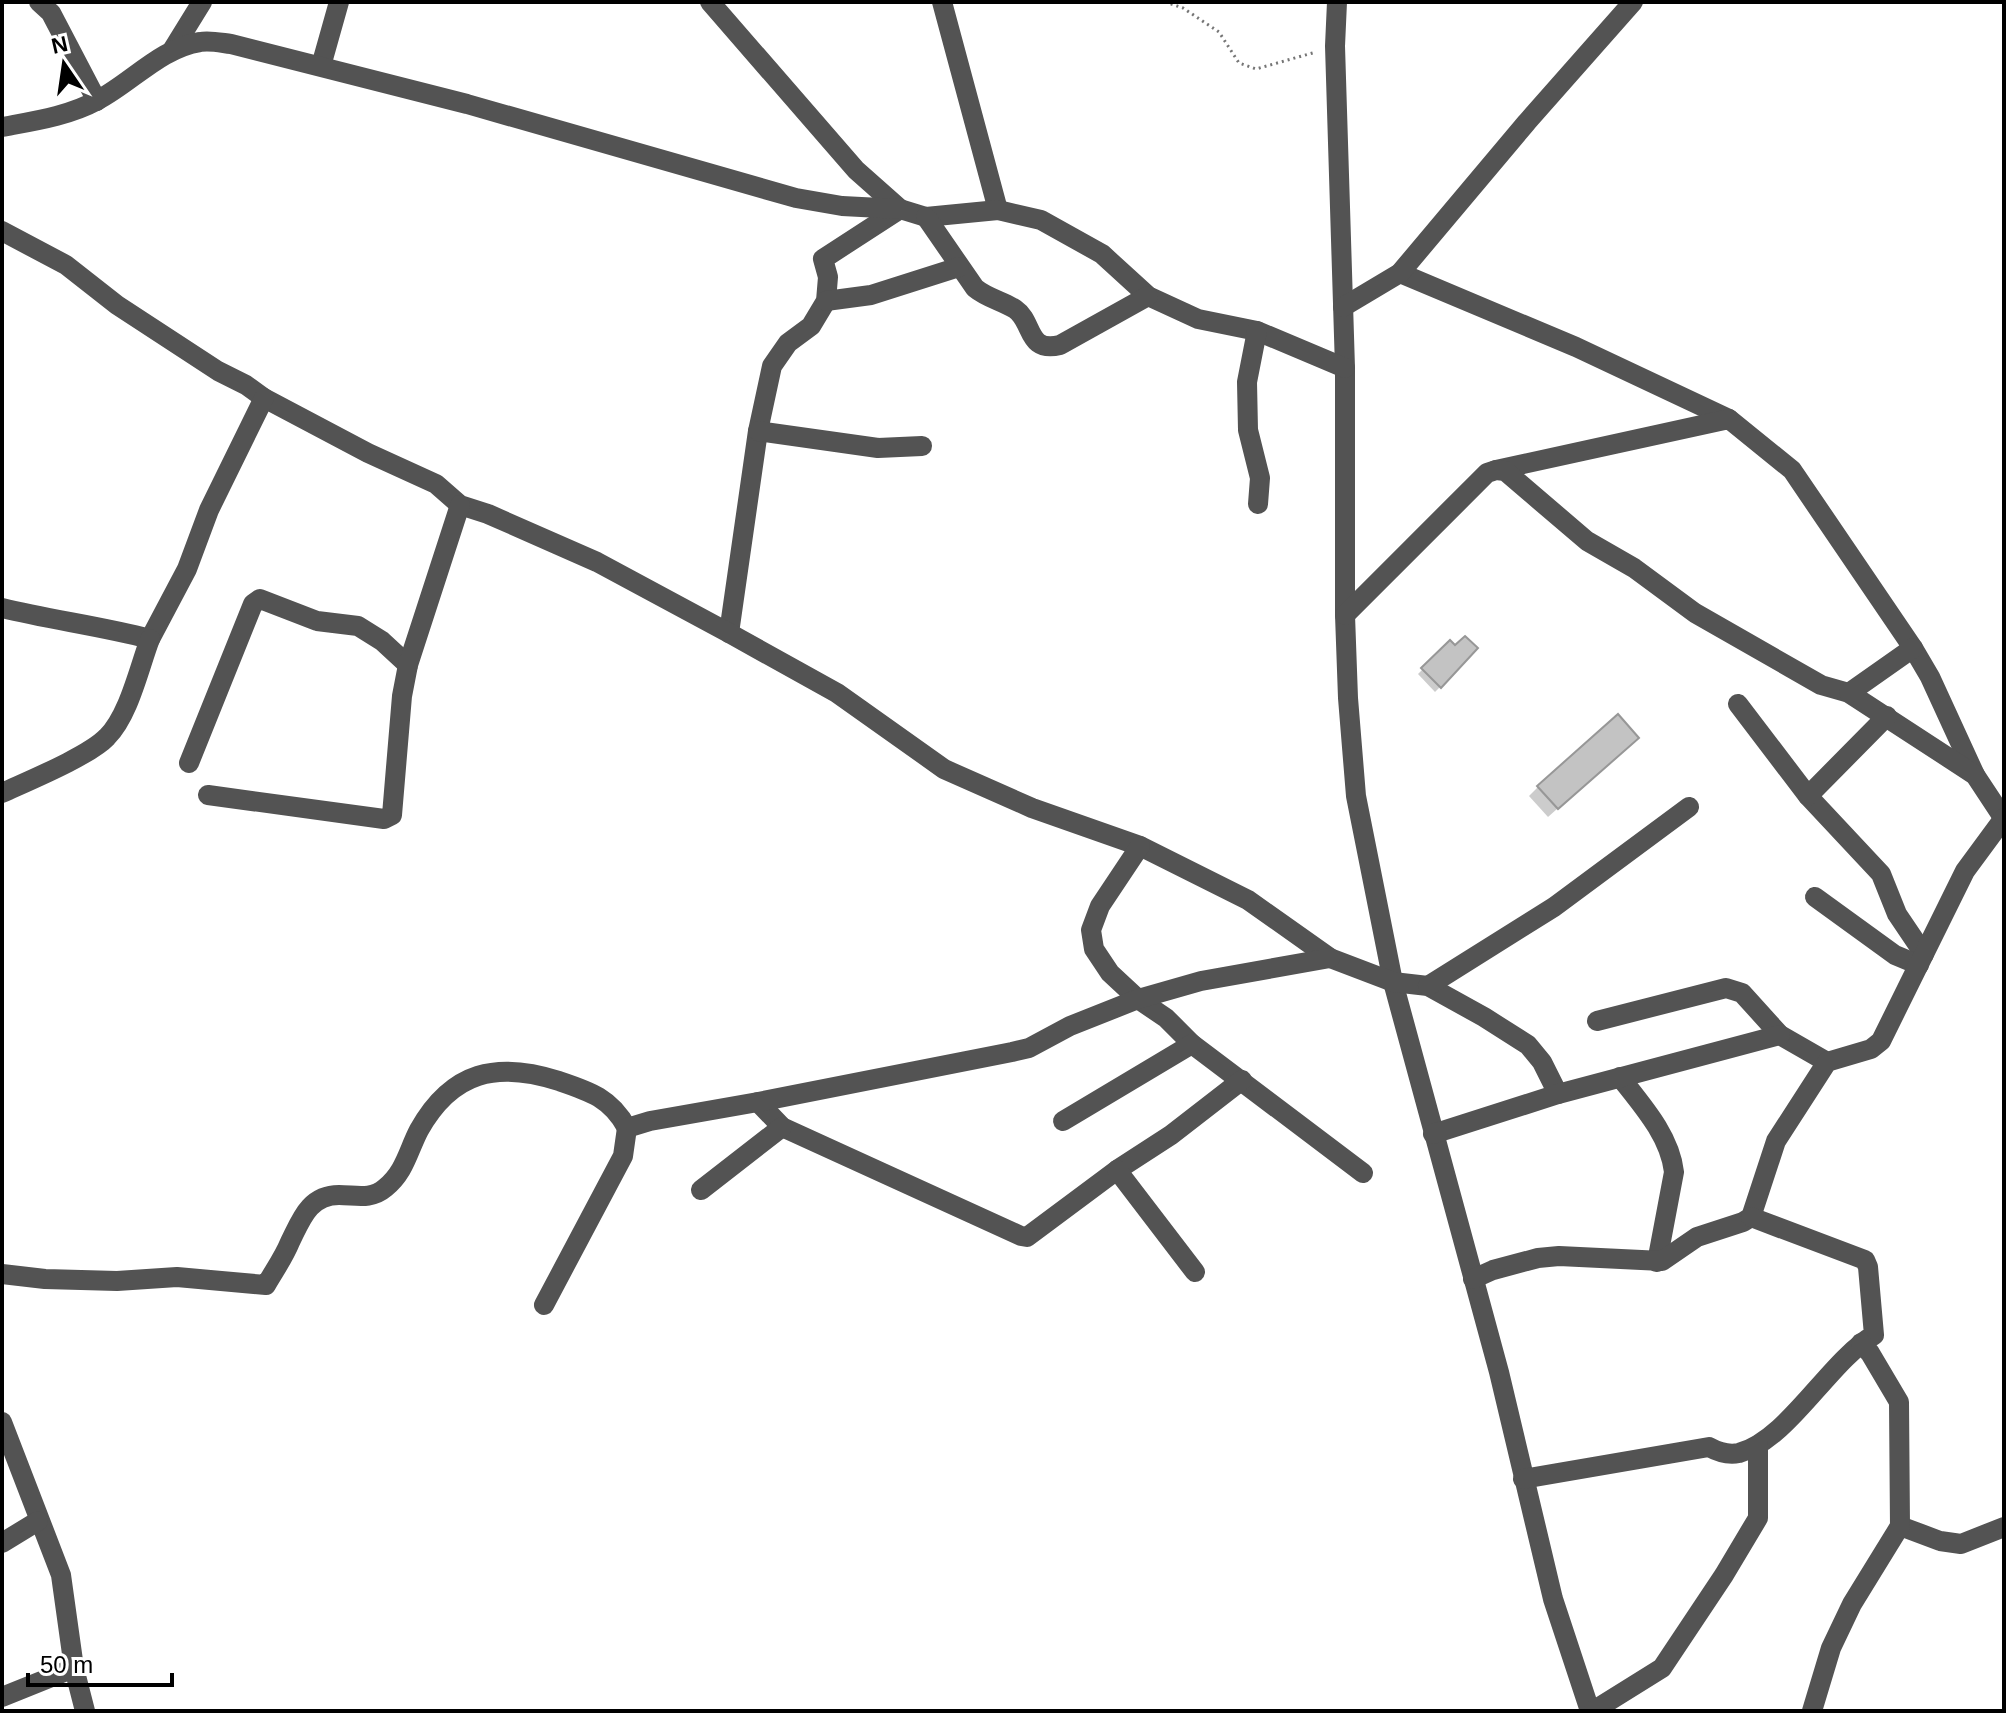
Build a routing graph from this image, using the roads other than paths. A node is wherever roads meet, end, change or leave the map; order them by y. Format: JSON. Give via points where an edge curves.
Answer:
{"nodes":[{"id":1,"x":39,"y":2,"type":"edge"},
{"id":2,"x":202,"y":2,"type":"edge"},
{"id":3,"x":339,"y":2,"type":"edge"},
{"id":4,"x":710,"y":2,"type":"edge"},
{"id":5,"x":942,"y":2,"type":"edge"},
{"id":6,"x":1337,"y":2,"type":"edge"},
{"id":7,"x":1633,"y":2,"type":"edge"},
{"id":8,"x":184,"y":11,"type":"edge"},
{"id":9,"x":173,"y":49,"type":"junction"},
{"id":10,"x":321,"y":66,"type":"junction"},
{"id":11,"x":97,"y":101,"type":"junction"},
{"id":12,"x":2,"y":127,"type":"edge"},
{"id":13,"x":900,"y":209,"type":"junction"},
{"id":14,"x":998,"y":210,"type":"junction"},
{"id":15,"x":926,"y":217,"type":"junction"},
{"id":16,"x":2,"y":231,"type":"edge"},
{"id":17,"x":959,"y":267,"type":"junction"},
{"id":18,"x":1400,"y":273,"type":"junction"},
{"id":19,"x":1148,"y":296,"type":"junction"},
{"id":20,"x":826,"y":301,"type":"junction"},
{"id":21,"x":1343,"y":307,"type":"junction"},
{"id":22,"x":1257,"y":331,"type":"junction"},
{"id":23,"x":1345,"y":368,"type":"junction"},
{"id":24,"x":264,"y":398,"type":"junction"},
{"id":25,"x":1729,"y":419,"type":"junction"},
{"id":26,"x":758,"y":431,"type":"junction"},
{"id":27,"x":922,"y":446,"type":"dead end"},
{"id":28,"x":1496,"y":470,"type":"junction"},
{"id":29,"x":1258,"y":504,"type":"dead end"},
{"id":30,"x":460,"y":505,"type":"junction"},
{"id":31,"x":2,"y":608,"type":"edge"},
{"id":32,"x":1345,"y":615,"type":"junction"},
{"id":33,"x":729,"y":633,"type":"junction"},
{"id":34,"x":150,"y":639,"type":"junction"},
{"id":35,"x":1913,"y":648,"type":"junction"},
{"id":36,"x":408,"y":665,"type":"junction"},
{"id":37,"x":1849,"y":693,"type":"junction"},
{"id":38,"x":1738,"y":704,"type":"dead end"},
{"id":39,"x":1887,"y":716,"type":"junction"},
{"id":40,"x":189,"y":763,"type":"dead end"},
{"id":41,"x":1975,"y":775,"type":"junction"},
{"id":42,"x":2,"y":793,"type":"edge"},
{"id":43,"x":208,"y":795,"type":"dead end"},
{"id":44,"x":1808,"y":796,"type":"junction"},
{"id":45,"x":1689,"y":807,"type":"dead end"},
{"id":46,"x":2004,"y":818,"type":"edge"},
{"id":47,"x":1140,"y":846,"type":"junction"},
{"id":48,"x":1815,"y":897,"type":"dead end"},
{"id":49,"x":1330,"y":958,"type":"junction"},
{"id":50,"x":1921,"y":959,"type":"junction"},
{"id":51,"x":1393,"y":982,"type":"junction"},
{"id":52,"x":1428,"y":986,"type":"junction"},
{"id":53,"x":1138,"y":999,"type":"junction"},
{"id":54,"x":1597,"y":1021,"type":"dead end"},
{"id":55,"x":1780,"y":1035,"type":"junction"},
{"id":56,"x":1192,"y":1044,"type":"junction"},
{"id":57,"x":1827,"y":1062,"type":"junction"},
{"id":58,"x":1620,"y":1077,"type":"junction"},
{"id":59,"x":1242,"y":1080,"type":"junction"},
{"id":60,"x":1558,"y":1094,"type":"junction"},
{"id":61,"x":758,"y":1102,"type":"junction"},
{"id":62,"x":1063,"y":1121,"type":"dead end"},
{"id":63,"x":782,"y":1127,"type":"junction"},
{"id":64,"x":627,"y":1128,"type":"junction"},
{"id":65,"x":1433,"y":1134,"type":"junction"},
{"id":66,"x":1117,"y":1170,"type":"junction"},
{"id":67,"x":1363,"y":1173,"type":"dead end"},
{"id":68,"x":701,"y":1190,"type":"dead end"},
{"id":69,"x":1751,"y":1217,"type":"junction"},
{"id":70,"x":1657,"y":1262,"type":"junction"},
{"id":71,"x":1195,"y":1272,"type":"dead end"},
{"id":72,"x":2,"y":1274,"type":"edge"},
{"id":73,"x":1473,"y":1279,"type":"junction"},
{"id":74,"x":544,"y":1305,"type":"dead end"},
{"id":75,"x":1861,"y":1343,"type":"junction"},
{"id":76,"x":2,"y":1422,"type":"edge"},
{"id":77,"x":1758,"y":1445,"type":"junction"},
{"id":78,"x":1523,"y":1479,"type":"junction"},
{"id":79,"x":38,"y":1521,"type":"junction"},
{"id":80,"x":1900,"y":1526,"type":"junction"},
{"id":81,"x":2004,"y":1527,"type":"edge"},
{"id":82,"x":2,"y":1543,"type":"edge"},
{"id":83,"x":74,"y":1668,"type":"junction"},
{"id":84,"x":2,"y":1697,"type":"edge"},
{"id":85,"x":85,"y":1711,"type":"edge"},
{"id":86,"x":1592,"y":1711,"type":"edge"},
{"id":87,"x":1812,"y":1711,"type":"edge"}],
"edges":[{"from":1,"to":11,"type":"street","via":[[51,13]]},
{"from":2,"to":8,"type":"street"},
{"from":3,"to":10,"type":"street"},
{"from":4,"to":13,"type":"street","via":[[856,170]]},
{"from":5,"to":14,"type":"street"},
{"from":6,"to":21,"type":"street"},
{"from":7,"to":18,"type":"street"},
{"from":8,"to":9,"type":"street"},
{"from":9,"to":10,"type":"street","via":[[202,41],[231,44]]},
{"from":9,"to":11,"type":"street"},
{"from":10,"to":13,"type":"street","via":[[796,198]]},
{"from":11,"to":12,"type":"street"},
{"from":13,"to":15,"type":"street"},
{"from":13,"to":20,"type":"street","via":[[823,259]]},
{"from":14,"to":15,"type":"street"},
{"from":14,"to":19,"type":"street","via":[[1041,220],[1102,254]]},
{"from":15,"to":17,"type":"street"},
{"from":16,"to":24,"type":"street","via":[[66,265],[117,305]]},
{"from":17,"to":19,"type":"street","via":[[975,288],[1014,309],[1032,337],[1051,347]]},
{"from":17,"to":20,"type":"street","via":[[871,295]]},
{"from":18,"to":21,"type":"street"},
{"from":18,"to":25,"type":"street"},
{"from":19,"to":22,"type":"street","via":[[1198,319]]},
{"from":20,"to":26,"type":"street","via":[[811,326],[788,343],[772,366]]},
{"from":21,"to":23,"type":"street"},
{"from":22,"to":23,"type":"street"},
{"from":22,"to":29,"type":"street","via":[[1247,382],[1248,430],[1260,478]]},
{"from":23,"to":32,"type":"street"},
{"from":24,"to":30,"type":"street","via":[[436,484]]},
{"from":24,"to":34,"type":"street"},
{"from":25,"to":28,"type":"street"},
{"from":25,"to":35,"type":"street","via":[[1792,470]]},
{"from":26,"to":27,"type":"street","via":[[878,448]]},
{"from":26,"to":33,"type":"street"},
{"from":28,"to":32,"type":"street","via":[[1487,473]]},
{"from":28,"to":37,"type":"street","via":[[1505,471],[1587,541],[1695,613],[1821,685]]},
{"from":30,"to":33,"type":"street","via":[[597,562]]},
{"from":30,"to":36,"type":"street"},
{"from":31,"to":34,"type":"street"},
{"from":32,"to":51,"type":"street","via":[[1356,796]]},
{"from":33,"to":47,"type":"street","via":[[837,693],[944,769],[1032,808]]},
{"from":34,"to":42,"type":"street","via":[[131,694],[108,737]]},
{"from":35,"to":37,"type":"street"},
{"from":35,"to":41,"type":"street"},
{"from":36,"to":40,"type":"street","via":[[358,626],[317,621],[260,599],[229,658]]},
{"from":36,"to":43,"type":"street","via":[[392,815],[384,819]]},
{"from":37,"to":39,"type":"street"},
{"from":38,"to":44,"type":"street"},
{"from":39,"to":41,"type":"street"},
{"from":39,"to":44,"type":"street"},
{"from":41,"to":46,"type":"street"},
{"from":44,"to":50,"type":"street","via":[[1881,874]]},
{"from":45,"to":52,"type":"street","via":[[1554,907]]},
{"from":46,"to":50,"type":"street","via":[[1965,871]]},
{"from":47,"to":49,"type":"street","via":[[1248,900]]},
{"from":47,"to":53,"type":"street","via":[[1100,906],[1091,930],[1094,949],[1110,973]]},
{"from":48,"to":50,"type":"street","via":[[1895,955]]},
{"from":49,"to":51,"type":"street"},
{"from":49,"to":53,"type":"street","via":[[1201,981]]},
{"from":50,"to":57,"type":"street","via":[[1881,1041]]},
{"from":51,"to":52,"type":"street"},
{"from":51,"to":65,"type":"street"},
{"from":52,"to":60,"type":"street","via":[[1528,1045]]},
{"from":53,"to":56,"type":"street"},
{"from":53,"to":61,"type":"street","via":[[1029,1048]]},
{"from":54,"to":55,"type":"street","via":[[1726,988],[1742,993]]},
{"from":55,"to":57,"type":"street"},
{"from":55,"to":58,"type":"street"},
{"from":56,"to":59,"type":"street"},
{"from":56,"to":62,"type":"street"},
{"from":57,"to":69,"type":"street","via":[[1776,1141]]},
{"from":58,"to":60,"type":"street"},
{"from":58,"to":70,"type":"street","via":[[1672,1159]]},
{"from":59,"to":66,"type":"street"},
{"from":59,"to":67,"type":"street"},
{"from":60,"to":65,"type":"street"},
{"from":61,"to":63,"type":"street"},
{"from":61,"to":64,"type":"street"},
{"from":63,"to":66,"type":"street","via":[[1021,1236],[1032,1235]]},
{"from":63,"to":68,"type":"street"},
{"from":64,"to":72,"type":"street","via":[[618,1111],[590,1091],[535,1073],[501,1070],[465,1079],[446,1093],[419,1130],[404,1168],[384,1189],[365,1198],[317,1199],[301,1217],[266,1285],[177,1277],[117,1281]]},
{"from":64,"to":74,"type":"street","via":[[623,1156]]},
{"from":65,"to":73,"type":"street"},
{"from":66,"to":71,"type":"street"},
{"from":69,"to":70,"type":"street","via":[[1697,1237]]},
{"from":69,"to":75,"type":"street","via":[[1865,1260],[1875,1331]]},
{"from":70,"to":73,"type":"street","via":[[1559,1256]]},
{"from":73,"to":78,"type":"street"},
{"from":75,"to":77,"type":"street"},
{"from":75,"to":80,"type":"street","via":[[1899,1402]]},
{"from":76,"to":79,"type":"street"},
{"from":77,"to":78,"type":"street","via":[[1737,1453],[1709,1447]]},
{"from":77,"to":86,"type":"street","via":[[1758,1518],[1724,1575],[1662,1668]]},
{"from":78,"to":86,"type":"street","via":[[1553,1599]]},
{"from":79,"to":82,"type":"street"},
{"from":79,"to":83,"type":"street","via":[[62,1581]]},
{"from":80,"to":81,"type":"street","via":[[1961,1544]]},
{"from":80,"to":87,"type":"street","via":[[1831,1648]]},
{"from":83,"to":84,"type":"street"},
{"from":83,"to":85,"type":"street"}]}
